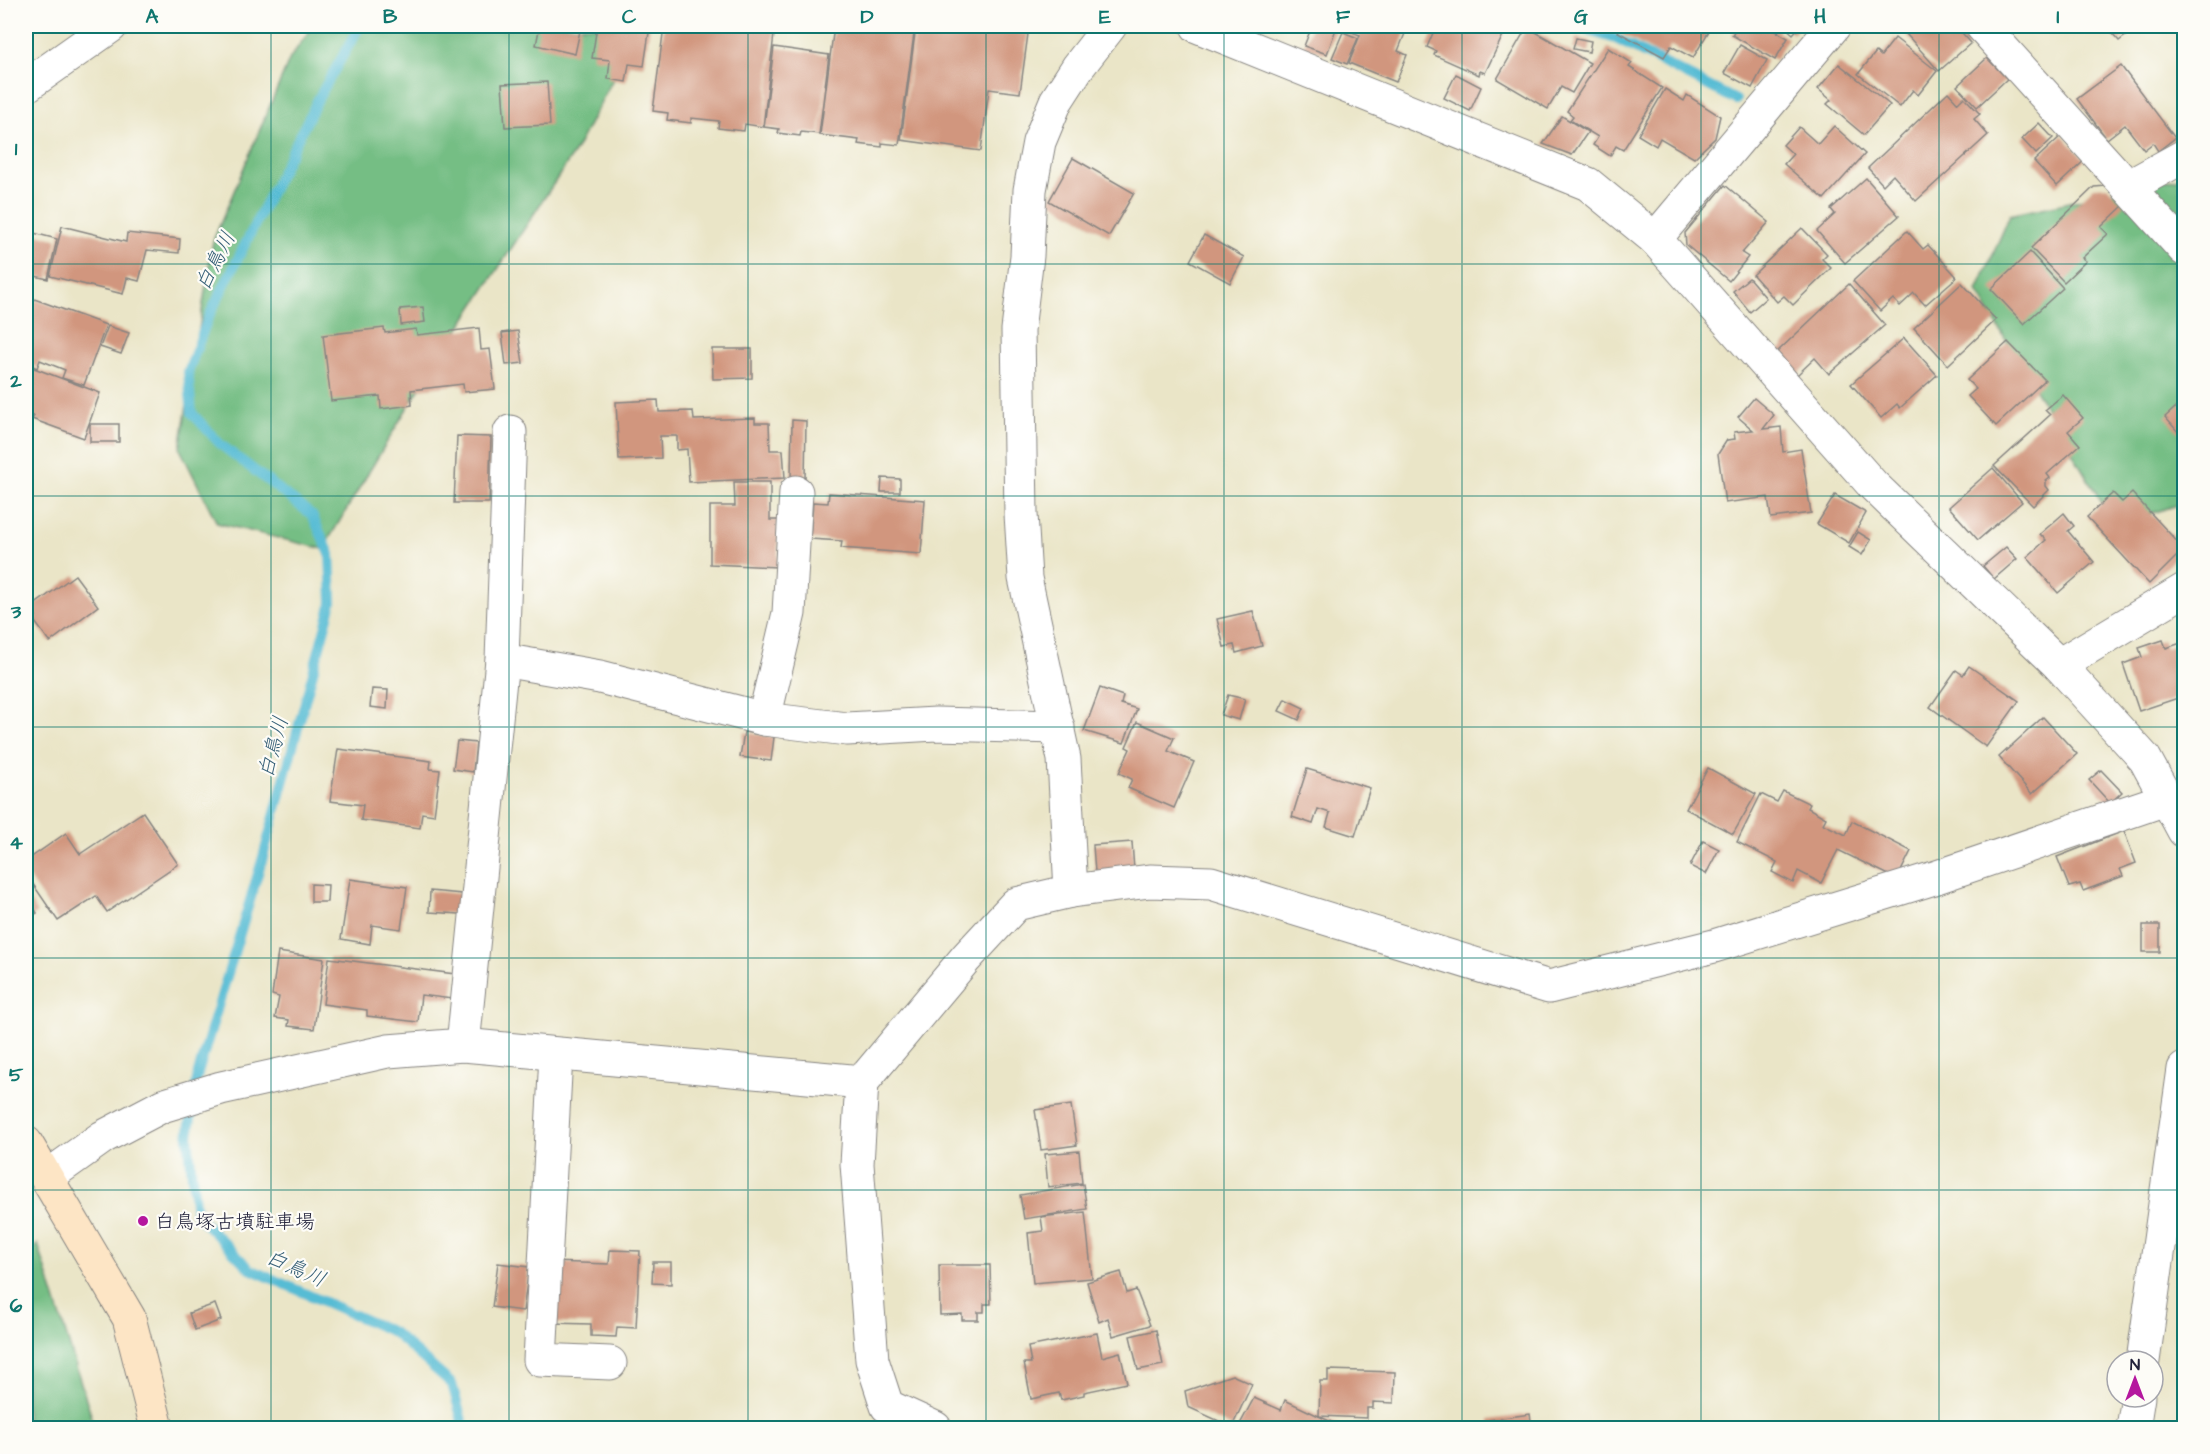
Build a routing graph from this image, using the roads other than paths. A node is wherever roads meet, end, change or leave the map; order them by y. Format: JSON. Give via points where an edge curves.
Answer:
{"nodes":[{"id":1,"x":111,"y":26,"type":"edge"},
{"id":2,"x":1110,"y":26,"type":"edge"},
{"id":3,"x":1197,"y":26,"type":"edge"},
{"id":4,"x":1834,"y":26,"type":"edge"},
{"id":5,"x":1982,"y":26,"type":"edge"},
{"id":6,"x":26,"y":86,"type":"edge"},
{"id":7,"x":2184,"y":156,"type":"edge"},
{"id":8,"x":2128,"y":187,"type":"junction"},
{"id":9,"x":1655,"y":239,"type":"junction"},
{"id":10,"x":2184,"y":249,"type":"edge"},
{"id":11,"x":510,"y":432,"type":"dead end"},
{"id":12,"x":796,"y":492,"type":"dead end"},
{"id":13,"x":2184,"y":590,"type":"edge"},
{"id":14,"x":502,"y":660,"type":"junction"},
{"id":15,"x":2060,"y":665,"type":"junction"},
{"id":16,"x":764,"y":719,"type":"junction"},
{"id":17,"x":1058,"y":727,"type":"junction"},
{"id":18,"x":2169,"y":798,"type":"junction"},
{"id":19,"x":2184,"y":831,"type":"edge"},
{"id":20,"x":1071,"y":891,"type":"junction"},
{"id":21,"x":464,"y":1045,"type":"junction"},
{"id":22,"x":556,"y":1054,"type":"junction"},
{"id":23,"x":2184,"y":1069,"type":"edge"},
{"id":24,"x":862,"y":1082,"type":"junction"},
{"id":25,"x":26,"y":1143,"type":"edge"},
{"id":26,"x":47,"y":1177,"type":"junction"},
{"id":27,"x":2145,"y":1349,"type":"edge"},
{"id":28,"x":610,"y":1363,"type":"dead end"},
{"id":29,"x":2136,"y":1409,"type":"edge"},
{"id":30,"x":157,"y":1428,"type":"edge"},
{"id":31,"x":935,"y":1428,"type":"edge"},
{"id":32,"x":2133,"y":1428,"type":"edge"}],
"edges":[{"from":1,"to":6,"type":"street"},
{"from":2,"to":17,"type":"street","via":[[1056,101],[1040,142],[1030,190],[1018,330],[1025,578]]},
{"from":3,"to":9,"type":"street","via":[[1588,184]]},
{"from":4,"to":9,"type":"street"},
{"from":5,"to":8,"type":"street"},
{"from":7,"to":8,"type":"street"},
{"from":8,"to":10,"type":"street"},
{"from":9,"to":15,"type":"street","via":[[1872,484]]},
{"from":11,"to":14,"type":"street"},
{"from":12,"to":16,"type":"street","via":[[789,613]]},
{"from":13,"to":15,"type":"street"},
{"from":14,"to":16,"type":"street","via":[[600,677]]},
{"from":14,"to":21,"type":"street"},
{"from":15,"to":18,"type":"street","via":[[2145,759]]},
{"from":16,"to":17,"type":"street","via":[[847,729],[936,724]]},
{"from":17,"to":20,"type":"street","via":[[1064,759]]},
{"from":18,"to":19,"type":"street"},
{"from":18,"to":20,"type":"street","via":[[1934,878],[1714,946],[1549,987],[1211,883],[1150,881]]},
{"from":20,"to":24,"type":"street","via":[[1016,903]]},
{"from":21,"to":22,"type":"street"},
{"from":21,"to":26,"type":"street","via":[[388,1052],[221,1088],[162,1106],[103,1137]]},
{"from":22,"to":24,"type":"street"},
{"from":22,"to":28,"type":"street","via":[[540,1360]]},
{"from":23,"to":27,"type":"street"},
{"from":24,"to":31,"type":"street","via":[[857,1164],[872,1360],[887,1406]]},
{"from":25,"to":26,"type":"street"},
{"from":26,"to":30,"type":"street","via":[[129,1318]]},
{"from":29,"to":32,"type":"street"}]}
